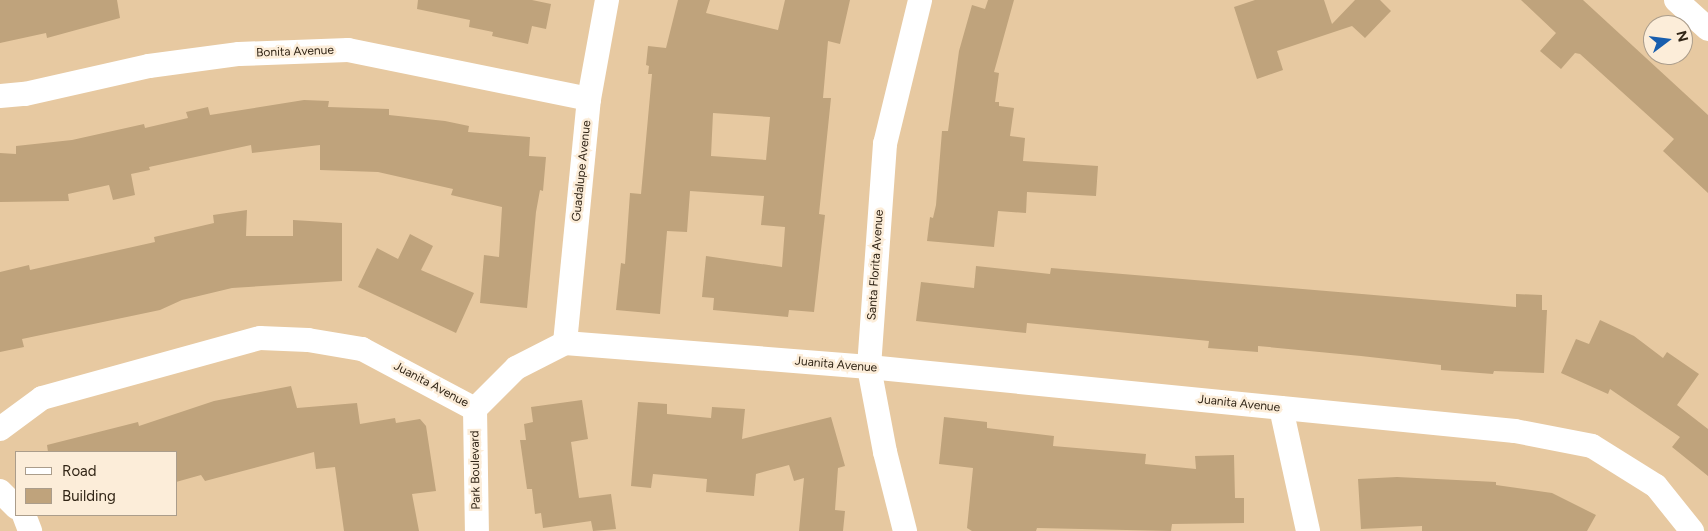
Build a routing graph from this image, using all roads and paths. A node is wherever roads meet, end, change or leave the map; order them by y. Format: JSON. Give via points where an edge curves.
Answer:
{"nodes":[{"id":1,"x":607,"y":0,"type":"edge"},
{"id":2,"x":920,"y":0,"type":"edge"},
{"id":3,"x":1676,"y":0,"type":"edge"},
{"id":4,"x":1708,"y":29,"type":"edge"},
{"id":5,"x":0,"y":96,"type":"edge"},
{"id":6,"x":589,"y":99,"type":"junction"},
{"id":7,"x":565,"y":343,"type":"junction"},
{"id":8,"x":869,"y":367,"type":"junction"},
{"id":9,"x":1281,"y":408,"type":"junction"},
{"id":10,"x":474,"y":409,"type":"junction"},
{"id":11,"x":0,"y":429,"type":"edge"},
{"id":12,"x":0,"y":491,"type":"edge"},
{"id":13,"x":15,"y":506,"type":"edge"},
{"id":14,"x":24,"y":516,"type":"edge"},
{"id":15,"x":30,"y":531,"type":"edge"},
{"id":16,"x":477,"y":531,"type":"edge"},
{"id":17,"x":905,"y":531,"type":"edge"},
{"id":18,"x":1308,"y":531,"type":"edge"},
{"id":19,"x":1692,"y":531,"type":"edge"}],
"edges":[{"from":1,"to":6,"type":"street","name":"Guadalupe Avenue"},
{"from":2,"to":8,"type":"street","name":"Santa Florita Avenue","via":[[884,144]]},
{"from":3,"to":4,"type":"street"},
{"from":5,"to":6,"type":"street","name":"Bonita Avenue","via":[[25,94],[149,66],[239,54],[348,50]]},
{"from":6,"to":7,"type":"street","name":"Guadalupe Avenue"},
{"from":7,"to":8,"type":"street","name":"Juanita Avenue"},
{"from":7,"to":10,"type":"street","name":"Juanita Avenue","via":[[516,368]]},
{"from":8,"to":9,"type":"street","name":"Juanita Avenue"},
{"from":8,"to":17,"type":"street","name":"Santa Florita Avenue","via":[[885,452]]},
{"from":9,"to":18,"type":"street"},
{"from":9,"to":19,"type":"street","name":"Juanita Avenue","via":[[1515,431],[1592,446],[1656,486]]},
{"from":10,"to":11,"type":"street","name":"Juanita Avenue","via":[[362,349],[308,340],[260,338],[42,398]]},
{"from":10,"to":16,"type":"street","name":"Park Boulevard"},
{"from":12,"to":13,"type":"street"},
{"from":14,"to":15,"type":"street"}]}
